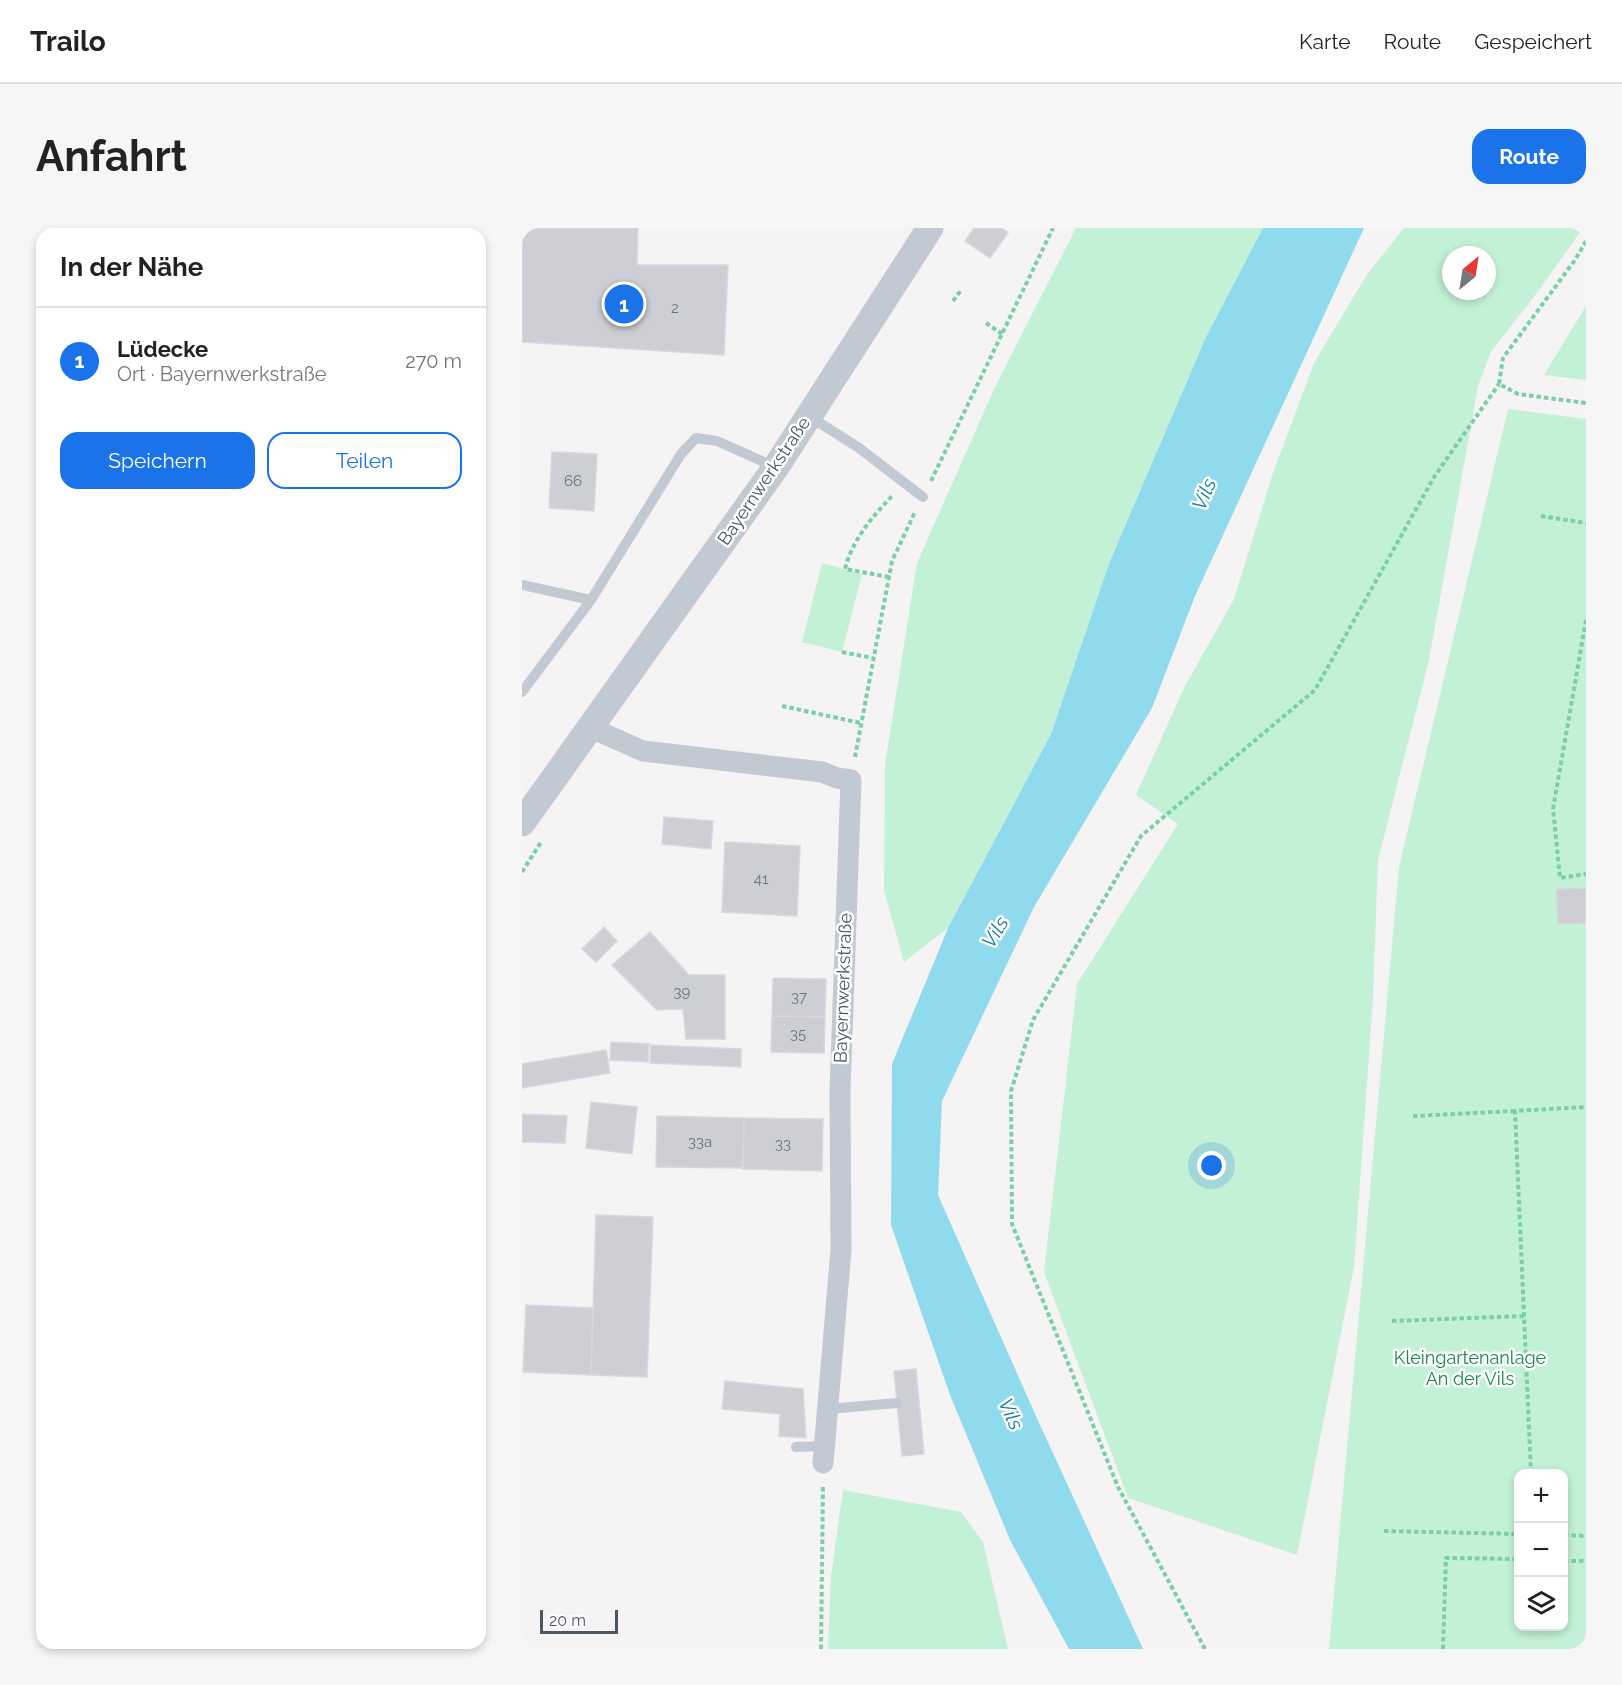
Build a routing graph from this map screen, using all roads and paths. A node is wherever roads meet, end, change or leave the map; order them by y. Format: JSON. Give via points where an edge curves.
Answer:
{"nodes":[{"id":1,"x":930,"y":228,"type":"edge"},
{"id":2,"x":1586,"y":241,"type":"edge"},
{"id":3,"x":962,"y":289,"type":"dead end"},
{"id":4,"x":953,"y":302,"type":"dead end"},
{"id":5,"x":986,"y":323,"type":"dead end"},
{"id":6,"x":1002,"y":334,"type":"dead end"},
{"id":7,"x":1499,"y":384,"type":"junction"},
{"id":8,"x":1586,"y":403,"type":"edge"},
{"id":9,"x":809,"y":416,"type":"junction"},
{"id":10,"x":776,"y":467,"type":"junction"},
{"id":11,"x":904,"y":483,"type":"junction"},
{"id":12,"x":923,"y":497,"type":"dead end"},
{"id":13,"x":1541,"y":516,"type":"dead end"},
{"id":14,"x":1586,"y":523,"type":"edge"},
{"id":15,"x":889,"y":577,"type":"dead end"},
{"id":16,"x":522,"y":585,"type":"edge"},
{"id":17,"x":591,"y":600,"type":"junction"},
{"id":18,"x":1586,"y":620,"type":"edge"},
{"id":19,"x":842,"y":652,"type":"dead end"},
{"id":20,"x":873,"y":658,"type":"dead end"},
{"id":21,"x":522,"y":692,"type":"edge"},
{"id":22,"x":782,"y":706,"type":"dead end"},
{"id":23,"x":861,"y":723,"type":"dead end"},
{"id":24,"x":591,"y":728,"type":"junction"},
{"id":25,"x":522,"y":823,"type":"edge"},
{"id":26,"x":1586,"y":874,"type":"edge"},
{"id":27,"x":1586,"y":1107,"type":"edge"},
{"id":28,"x":1515,"y":1111,"type":"junction"},
{"id":29,"x":1413,"y":1116,"type":"dead end"},
{"id":30,"x":1524,"y":1316,"type":"junction"},
{"id":31,"x":1392,"y":1321,"type":"dead end"},
{"id":32,"x":897,"y":1403,"type":"dead end"},
{"id":33,"x":828,"y":1409,"type":"junction"},
{"id":34,"x":796,"y":1448,"type":"dead end"},
{"id":35,"x":824,"y":1455,"type":"junction"},
{"id":36,"x":1531,"y":1469,"type":"edge"},
{"id":37,"x":1384,"y":1531,"type":"dead end"},
{"id":38,"x":1514,"y":1534,"type":"edge"},
{"id":39,"x":1568,"y":1535,"type":"edge"},
{"id":40,"x":1586,"y":1536,"type":"edge"},
{"id":41,"x":1514,"y":1559,"type":"edge"},
{"id":42,"x":1568,"y":1561,"type":"edge"},
{"id":43,"x":1586,"y":1561,"type":"edge"},
{"id":44,"x":821,"y":1649,"type":"edge"},
{"id":45,"x":1205,"y":1649,"type":"edge"},
{"id":46,"x":1443,"y":1649,"type":"edge"}],
"edges":[{"from":1,"to":9,"type":"street","name":"Bayernwerkstraße"},
{"from":2,"to":7,"type":"path","via":[[1503,358]]},
{"from":3,"to":4,"type":"path"},
{"from":5,"to":6,"type":"path"},
{"from":7,"to":8,"type":"path","via":[[1518,394]]},
{"from":7,"to":45,"type":"path","via":[[1434,477],[1315,690],[1141,836],[1033,1020],[1011,1091],[1011,1224],[1118,1487]]},
{"from":9,"to":10,"type":"street","name":"Bayernwerkstraße"},
{"from":9,"to":11,"type":"lane"},
{"from":10,"to":17,"type":"lane","via":[[717,441],[696,438],[681,454]]},
{"from":10,"to":24,"type":"street","name":"Bayernwerkstraße"},
{"from":11,"to":12,"type":"lane"},
{"from":11,"to":15,"type":"path","via":[[877,512],[849,554],[845,569]]},
{"from":13,"to":14,"type":"path"},
{"from":16,"to":17,"type":"lane"},
{"from":17,"to":21,"type":"lane"},
{"from":18,"to":26,"type":"path","via":[[1553,809],[1560,878]]},
{"from":19,"to":20,"type":"path"},
{"from":22,"to":23,"type":"path"},
{"from":24,"to":25,"type":"street","name":"Bayernwerkstraße"},
{"from":24,"to":33,"type":"street","name":"Bayernwerkstraße","via":[[643,752],[822,772],[851,780],[840,1091],[842,1250]]},
{"from":27,"to":28,"type":"path"},
{"from":28,"to":29,"type":"path"},
{"from":28,"to":30,"type":"path"},
{"from":30,"to":31,"type":"path"},
{"from":30,"to":36,"type":"path"},
{"from":32,"to":33,"type":"lane"},
{"from":33,"to":35,"type":"street","name":"Bayernwerkstraße"},
{"from":34,"to":35,"type":"lane"},
{"from":35,"to":44,"type":"path"},
{"from":37,"to":38,"type":"path"},
{"from":39,"to":40,"type":"path"},
{"from":41,"to":46,"type":"path","via":[[1446,1558]]},
{"from":42,"to":43,"type":"path"}]}
